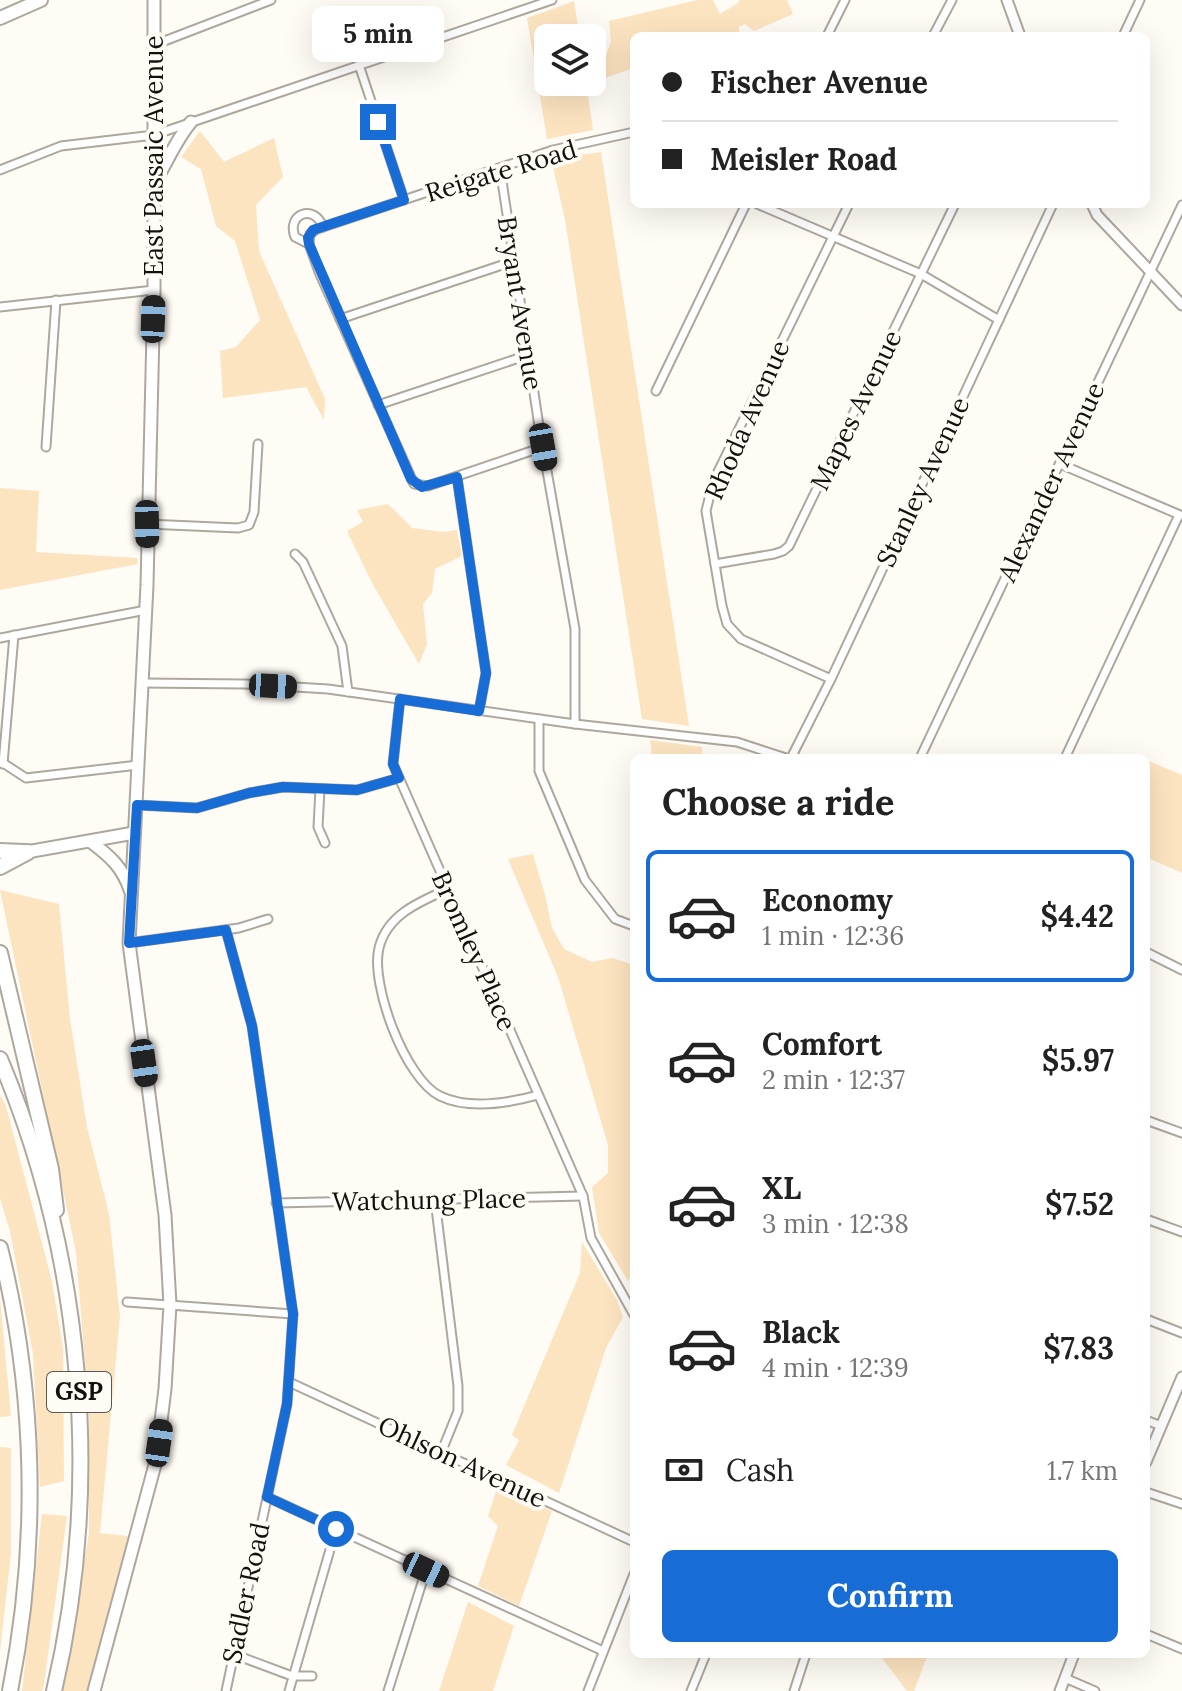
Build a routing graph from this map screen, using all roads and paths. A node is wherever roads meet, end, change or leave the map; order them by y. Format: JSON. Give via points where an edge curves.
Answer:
{"nodes":[{"id":1,"x":41,"y":0,"type":"edge"},
{"id":2,"x":154,"y":0,"type":"edge"},
{"id":3,"x":271,"y":0,"type":"edge"},
{"id":4,"x":552,"y":0,"type":"edge"},
{"id":5,"x":845,"y":0,"type":"edge"},
{"id":6,"x":952,"y":0,"type":"edge"},
{"id":7,"x":1007,"y":0,"type":"edge"},
{"id":8,"x":1140,"y":0,"type":"edge"},
{"id":9,"x":18,"y":5,"type":"edge"},
{"id":10,"x":0,"y":18,"type":"edge"},
{"id":11,"x":829,"y":32,"type":"edge"},
{"id":12,"x":935,"y":32,"type":"edge"},
{"id":13,"x":1019,"y":32,"type":"edge"},
{"id":14,"x":1125,"y":32,"type":"edge"},
{"id":15,"x":154,"y":45,"type":"junction"},
{"id":16,"x":359,"y":65,"type":"junction"},
{"id":17,"x":191,"y":122,"type":"junction"},
{"id":18,"x":630,"y":133,"type":"edge"},
{"id":19,"x":154,"y":135,"type":"junction"},
{"id":20,"x":500,"y":168,"type":"junction"},
{"id":21,"x":0,"y":170,"type":"edge"},
{"id":22,"x":154,"y":184,"type":"junction"},
{"id":23,"x":404,"y":200,"type":"junction"},
{"id":24,"x":1182,"y":205,"type":"edge"},
{"id":25,"x":744,"y":208,"type":"edge"},
{"id":26,"x":766,"y":208,"type":"edge"},
{"id":27,"x":847,"y":208,"type":"edge"},
{"id":28,"x":953,"y":208,"type":"edge"},
{"id":29,"x":1051,"y":208,"type":"edge"},
{"id":30,"x":1094,"y":208,"type":"edge"},
{"id":31,"x":323,"y":227,"type":"junction"},
{"id":32,"x":832,"y":236,"type":"junction"},
{"id":33,"x":309,"y":244,"type":"junction"},
{"id":34,"x":514,"y":261,"type":"junction"},
{"id":35,"x":1151,"y":272,"type":"junction"},
{"id":36,"x":921,"y":274,"type":"junction"},
{"id":37,"x":154,"y":290,"type":"junction"},
{"id":38,"x":56,"y":300,"type":"junction"},
{"id":39,"x":1182,"y":305,"type":"edge"},
{"id":40,"x":0,"y":307,"type":"edge"},
{"id":41,"x":340,"y":319,"type":"junction"},
{"id":42,"x":999,"y":320,"type":"junction"},
{"id":43,"x":528,"y":355,"type":"junction"},
{"id":44,"x":656,"y":391,"type":"dead end"},
{"id":45,"x":378,"y":405,"type":"junction"},
{"id":46,"x":258,"y":444,"type":"dead end"},
{"id":47,"x":46,"y":447,"type":"dead end"},
{"id":48,"x":543,"y":447,"type":"junction"},
{"id":49,"x":1060,"y":464,"type":"junction"},
{"id":50,"x":457,"y":477,"type":"junction"},
{"id":51,"x":1180,"y":515,"type":"edge"},
{"id":52,"x":147,"y":524,"type":"junction"},
{"id":53,"x":295,"y":554,"type":"dead end"},
{"id":54,"x":715,"y":564,"type":"junction"},
{"id":55,"x":146,"y":610,"type":"junction"},
{"id":56,"x":14,"y":635,"type":"junction"},
{"id":57,"x":0,"y":638,"type":"edge"},
{"id":58,"x":831,"y":679,"type":"junction"},
{"id":59,"x":141,"y":683,"type":"junction"},
{"id":60,"x":348,"y":692,"type":"junction"},
{"id":61,"x":400,"y":699,"type":"junction"},
{"id":62,"x":479,"y":711,"type":"junction"},
{"id":63,"x":539,"y":719,"type":"junction"},
{"id":64,"x":575,"y":724,"type":"junction"},
{"id":65,"x":758,"y":748,"type":"junction"},
{"id":66,"x":757,"y":754,"type":"edge"},
{"id":67,"x":776,"y":754,"type":"edge"},
{"id":68,"x":790,"y":754,"type":"edge"},
{"id":69,"x":922,"y":754,"type":"edge"},
{"id":70,"x":1067,"y":754,"type":"edge"},
{"id":71,"x":1,"y":763,"type":"edge"},
{"id":72,"x":138,"y":765,"type":"junction"},
{"id":73,"x":399,"y":778,"type":"junction"},
{"id":74,"x":320,"y":789,"type":"junction"},
{"id":75,"x":137,"y":805,"type":"junction"},
{"id":76,"x":134,"y":833,"type":"junction"},
{"id":77,"x":91,"y":842,"type":"junction"},
{"id":78,"x":325,"y":843,"type":"dead end"},
{"id":79,"x":28,"y":852,"type":"junction"},
{"id":80,"x":0,"y":854,"type":"edge"},
{"id":81,"x":0,"y":867,"type":"edge"},
{"id":82,"x":446,"y":890,"type":"junction"},
{"id":83,"x":131,"y":902,"type":"junction"},
{"id":84,"x":268,"y":919,"type":"dead end"},
{"id":85,"x":630,"y":925,"type":"edge"},
{"id":86,"x":226,"y":930,"type":"junction"},
{"id":87,"x":129,"y":943,"type":"junction"},
{"id":88,"x":0,"y":953,"type":"edge"},
{"id":89,"x":1150,"y":954,"type":"edge"},
{"id":90,"x":1182,"y":970,"type":"edge"},
{"id":91,"x":0,"y":1059,"type":"edge"},
{"id":92,"x":538,"y":1095,"type":"junction"},
{"id":93,"x":1150,"y":1121,"type":"edge"},
{"id":94,"x":1182,"y":1133,"type":"edge"},
{"id":95,"x":583,"y":1196,"type":"junction"},
{"id":96,"x":435,"y":1200,"type":"junction"},
{"id":97,"x":276,"y":1203,"type":"junction"},
{"id":98,"x":1150,"y":1220,"type":"edge"},
{"id":99,"x":55,"y":1230,"type":"junction"},
{"id":100,"x":1182,"y":1232,"type":"edge"},
{"id":101,"x":0,"y":1248,"type":"edge"},
{"id":102,"x":127,"y":1302,"type":"dead end"},
{"id":103,"x":170,"y":1305,"type":"junction"},
{"id":104,"x":630,"y":1308,"type":"edge"},
{"id":105,"x":293,"y":1314,"type":"junction"},
{"id":106,"x":1150,"y":1321,"type":"edge"},
{"id":107,"x":1182,"y":1333,"type":"edge"},
{"id":108,"x":1182,"y":1377,"type":"edge"},
{"id":109,"x":289,"y":1382,"type":"junction"},
{"id":110,"x":1150,"y":1422,"type":"edge"},
{"id":111,"x":1161,"y":1426,"type":"junction"},
{"id":112,"x":1150,"y":1452,"type":"edge"},
{"id":113,"x":441,"y":1453,"type":"junction"},
{"id":114,"x":1150,"y":1493,"type":"edge"},
{"id":115,"x":267,"y":1497,"type":"junction"},
{"id":116,"x":1182,"y":1504,"type":"edge"},
{"id":117,"x":336,"y":1529,"type":"junction"},
{"id":118,"x":630,"y":1540,"type":"edge"},
{"id":119,"x":426,"y":1570,"type":"junction"},
{"id":120,"x":630,"y":1584,"type":"edge"},
{"id":121,"x":1150,"y":1636,"type":"edge"},
{"id":122,"x":1182,"y":1649,"type":"edge"},
{"id":123,"x":603,"y":1651,"type":"junction"},
{"id":124,"x":233,"y":1654,"type":"junction"},
{"id":125,"x":704,"y":1658,"type":"edge"},
{"id":126,"x":805,"y":1658,"type":"edge"},
{"id":127,"x":1072,"y":1658,"type":"edge"},
{"id":128,"x":292,"y":1676,"type":"junction"},
{"id":129,"x":312,"y":1676,"type":"dead end"},
{"id":130,"x":1065,"y":1678,"type":"junction"},
{"id":131,"x":1092,"y":1690,"type":"edge"},
{"id":132,"x":10,"y":1691,"type":"edge"},
{"id":133,"x":54,"y":1691,"type":"edge"},
{"id":134,"x":94,"y":1691,"type":"edge"},
{"id":135,"x":226,"y":1691,"type":"edge"},
{"id":136,"x":289,"y":1691,"type":"edge"},
{"id":137,"x":388,"y":1691,"type":"edge"},
{"id":138,"x":588,"y":1691,"type":"edge"},
{"id":139,"x":691,"y":1691,"type":"edge"},
{"id":140,"x":794,"y":1691,"type":"edge"},
{"id":141,"x":1060,"y":1691,"type":"edge"}],
"edges":[{"from":1,"to":9,"type":"main road"},
{"from":2,"to":15,"type":"main road","name":"East Passaic Avenue"},
{"from":3,"to":15,"type":"street"},
{"from":4,"to":16,"type":"street"},
{"from":5,"to":11,"type":"street"},
{"from":6,"to":12,"type":"street"},
{"from":7,"to":13,"type":"street"},
{"from":8,"to":14,"type":"street"},
{"from":9,"to":10,"type":"main road"},
{"from":15,"to":19,"type":"main road","name":"East Passaic Avenue"},
{"from":16,"to":17,"type":"street"},
{"from":16,"to":23,"type":"street"},
{"from":17,"to":19,"type":"street"},
{"from":17,"to":22,"type":"main road"},
{"from":18,"to":20,"type":"street","name":"Reigate Road"},
{"from":19,"to":21,"type":"street","via":[[61,146]]},
{"from":19,"to":22,"type":"main road","name":"East Passaic Avenue"},
{"from":20,"to":23,"type":"street","name":"Reigate Road"},
{"from":20,"to":34,"type":"street","name":"Bryant Avenue"},
{"from":22,"to":37,"type":"main road","name":"East Passaic Avenue"},
{"from":23,"to":31,"type":"street","name":"Reigate Road"},
{"from":24,"to":35,"type":"street","name":"Alexander Avenue"},
{"from":25,"to":44,"type":"street"},
{"from":26,"to":32,"type":"street"},
{"from":27,"to":32,"type":"street","name":"Rhoda Avenue"},
{"from":28,"to":36,"type":"street","name":"Mapes Avenue"},
{"from":29,"to":42,"type":"street","name":"Stanley Avenue"},
{"from":30,"to":35,"type":"street"},
{"from":31,"to":33,"type":"street","via":[[310,234]]},
{"from":31,"to":33,"type":"street","name":"Reigate Road","via":[[311,214],[294,221],[295,237]]},
{"from":32,"to":36,"type":"street"},
{"from":32,"to":54,"type":"street","name":"Rhoda Avenue","via":[[713,482],[706,511]]},
{"from":33,"to":41,"type":"street"},
{"from":34,"to":41,"type":"street"},
{"from":34,"to":43,"type":"street","name":"Bryant Avenue"},
{"from":35,"to":39,"type":"street"},
{"from":35,"to":49,"type":"street","name":"Alexander Avenue"},
{"from":36,"to":42,"type":"street"},
{"from":36,"to":54,"type":"street","name":"Mapes Avenue","via":[[789,546],[774,554]]},
{"from":37,"to":38,"type":"street"},
{"from":37,"to":52,"type":"main road","name":"East Passaic Avenue"},
{"from":38,"to":40,"type":"street"},
{"from":38,"to":47,"type":"street"},
{"from":41,"to":45,"type":"street"},
{"from":42,"to":58,"type":"street","name":"Stanley Avenue"},
{"from":43,"to":45,"type":"street"},
{"from":43,"to":48,"type":"street","name":"Bryant Avenue"},
{"from":45,"to":50,"type":"street","via":[[414,484],[422,487]]},
{"from":46,"to":52,"type":"street","via":[[249,525]]},
{"from":48,"to":50,"type":"street"},
{"from":48,"to":64,"type":"street","name":"Bryant Avenue","via":[[575,629]]},
{"from":49,"to":51,"type":"street"},
{"from":49,"to":69,"type":"street","name":"Alexander Avenue"},
{"from":50,"to":62,"type":"street","via":[[486,673]]},
{"from":51,"to":70,"type":"street"},
{"from":52,"to":55,"type":"main road","name":"East Passaic Avenue"},
{"from":53,"to":60,"type":"street","via":[[342,646]]},
{"from":54,"to":58,"type":"street","name":"Rhoda Avenue","via":[[732,631]]},
{"from":55,"to":56,"type":"street"},
{"from":55,"to":59,"type":"main road","name":"East Passaic Avenue"},
{"from":56,"to":57,"type":"street"},
{"from":56,"to":71,"type":"street"},
{"from":58,"to":68,"type":"street","name":"Stanley Avenue"},
{"from":59,"to":60,"type":"street"},
{"from":59,"to":72,"type":"main road","name":"East Passaic Avenue"},
{"from":60,"to":61,"type":"street"},
{"from":61,"to":62,"type":"street"},
{"from":61,"to":73,"type":"street","name":"Bromley Place","via":[[393,764]]},
{"from":62,"to":63,"type":"street"},
{"from":63,"to":64,"type":"street"},
{"from":63,"to":85,"type":"street","via":[[539,771],[585,880],[615,919]]},
{"from":64,"to":65,"type":"street"},
{"from":65,"to":66,"type":"street"},
{"from":65,"to":67,"type":"street"},
{"from":71,"to":72,"type":"street","via":[[26,778]]},
{"from":72,"to":75,"type":"main road","name":"East Passaic Avenue"},
{"from":73,"to":74,"type":"street","via":[[357,790]]},
{"from":73,"to":82,"type":"street","name":"Bromley Place"},
{"from":74,"to":75,"type":"street","via":[[274,788],[197,808]]},
{"from":74,"to":78,"type":"street","via":[[318,827]]},
{"from":75,"to":76,"type":"main road","name":"East Passaic Avenue"},
{"from":76,"to":77,"type":"main road"},
{"from":76,"to":83,"type":"main road","name":"East Passaic Avenue"},
{"from":77,"to":79,"type":"main road"},
{"from":77,"to":83,"type":"main road","via":[[116,862]]},
{"from":79,"to":80,"type":"highway"},
{"from":79,"to":81,"type":"highway"},
{"from":82,"to":92,"type":"street","name":"Bromley Place"},
{"from":82,"to":92,"type":"street","via":[[405,910],[379,948],[394,1036],[439,1096],[487,1103]]},
{"from":83,"to":87,"type":"main road","name":"East Passaic Avenue"},
{"from":84,"to":86,"type":"street"},
{"from":86,"to":87,"type":"street"},
{"from":86,"to":97,"type":"street","name":"Sadler Road","via":[[252,1026]]},
{"from":87,"to":103,"type":"main road","name":"East Passaic Avenue","via":[[169,1246]]},
{"from":88,"to":99,"type":"highway","via":[[51,1169]]},
{"from":89,"to":90,"type":"street"},
{"from":91,"to":99,"type":"highway","number":"GSP"},
{"from":92,"to":95,"type":"street","name":"Bromley Place"},
{"from":93,"to":94,"type":"street"},
{"from":95,"to":96,"type":"street","name":"Watchung Place"},
{"from":95,"to":104,"type":"street","name":"Bromley Place","via":[[591,1238]]},
{"from":96,"to":97,"type":"street","name":"Watchung Place"},
{"from":96,"to":113,"type":"street","via":[[458,1386],[458,1411]]},
{"from":97,"to":105,"type":"street","name":"Sadler Road"},
{"from":98,"to":100,"type":"street"},
{"from":99,"to":133,"type":"highway","number":"GSP","via":[[78,1375],[80,1500],[68,1619]]},
{"from":101,"to":132,"type":"highway","number":"GSP","via":[[18,1336],[29,1458],[28,1555]]},
{"from":102,"to":103,"type":"street"},
{"from":103,"to":105,"type":"street"},
{"from":103,"to":134,"type":"main road","name":"East Passaic Avenue","via":[[156,1461]]},
{"from":105,"to":109,"type":"street","name":"Sadler Road"},
{"from":106,"to":107,"type":"street"},
{"from":108,"to":111,"type":"street"},
{"from":109,"to":113,"type":"street","name":"Ohlson Avenue"},
{"from":109,"to":115,"type":"street","name":"Sadler Road"},
{"from":110,"to":111,"type":"street"},
{"from":111,"to":112,"type":"street"},
{"from":113,"to":118,"type":"street","name":"Ohlson Avenue"},
{"from":114,"to":116,"type":"street"},
{"from":115,"to":117,"type":"street"},
{"from":115,"to":124,"type":"street","name":"Sadler Road"},
{"from":117,"to":119,"type":"street"},
{"from":117,"to":128,"type":"street"},
{"from":119,"to":123,"type":"street"},
{"from":119,"to":137,"type":"street"},
{"from":120,"to":123,"type":"street"},
{"from":121,"to":122,"type":"street"},
{"from":123,"to":138,"type":"street"},
{"from":124,"to":128,"type":"street"},
{"from":124,"to":135,"type":"street","name":"Sadler Road"},
{"from":125,"to":139,"type":"street"},
{"from":126,"to":140,"type":"street"},
{"from":127,"to":130,"type":"street"},
{"from":128,"to":129,"type":"street"},
{"from":128,"to":136,"type":"street"},
{"from":130,"to":131,"type":"street"},
{"from":130,"to":141,"type":"street"}]}
